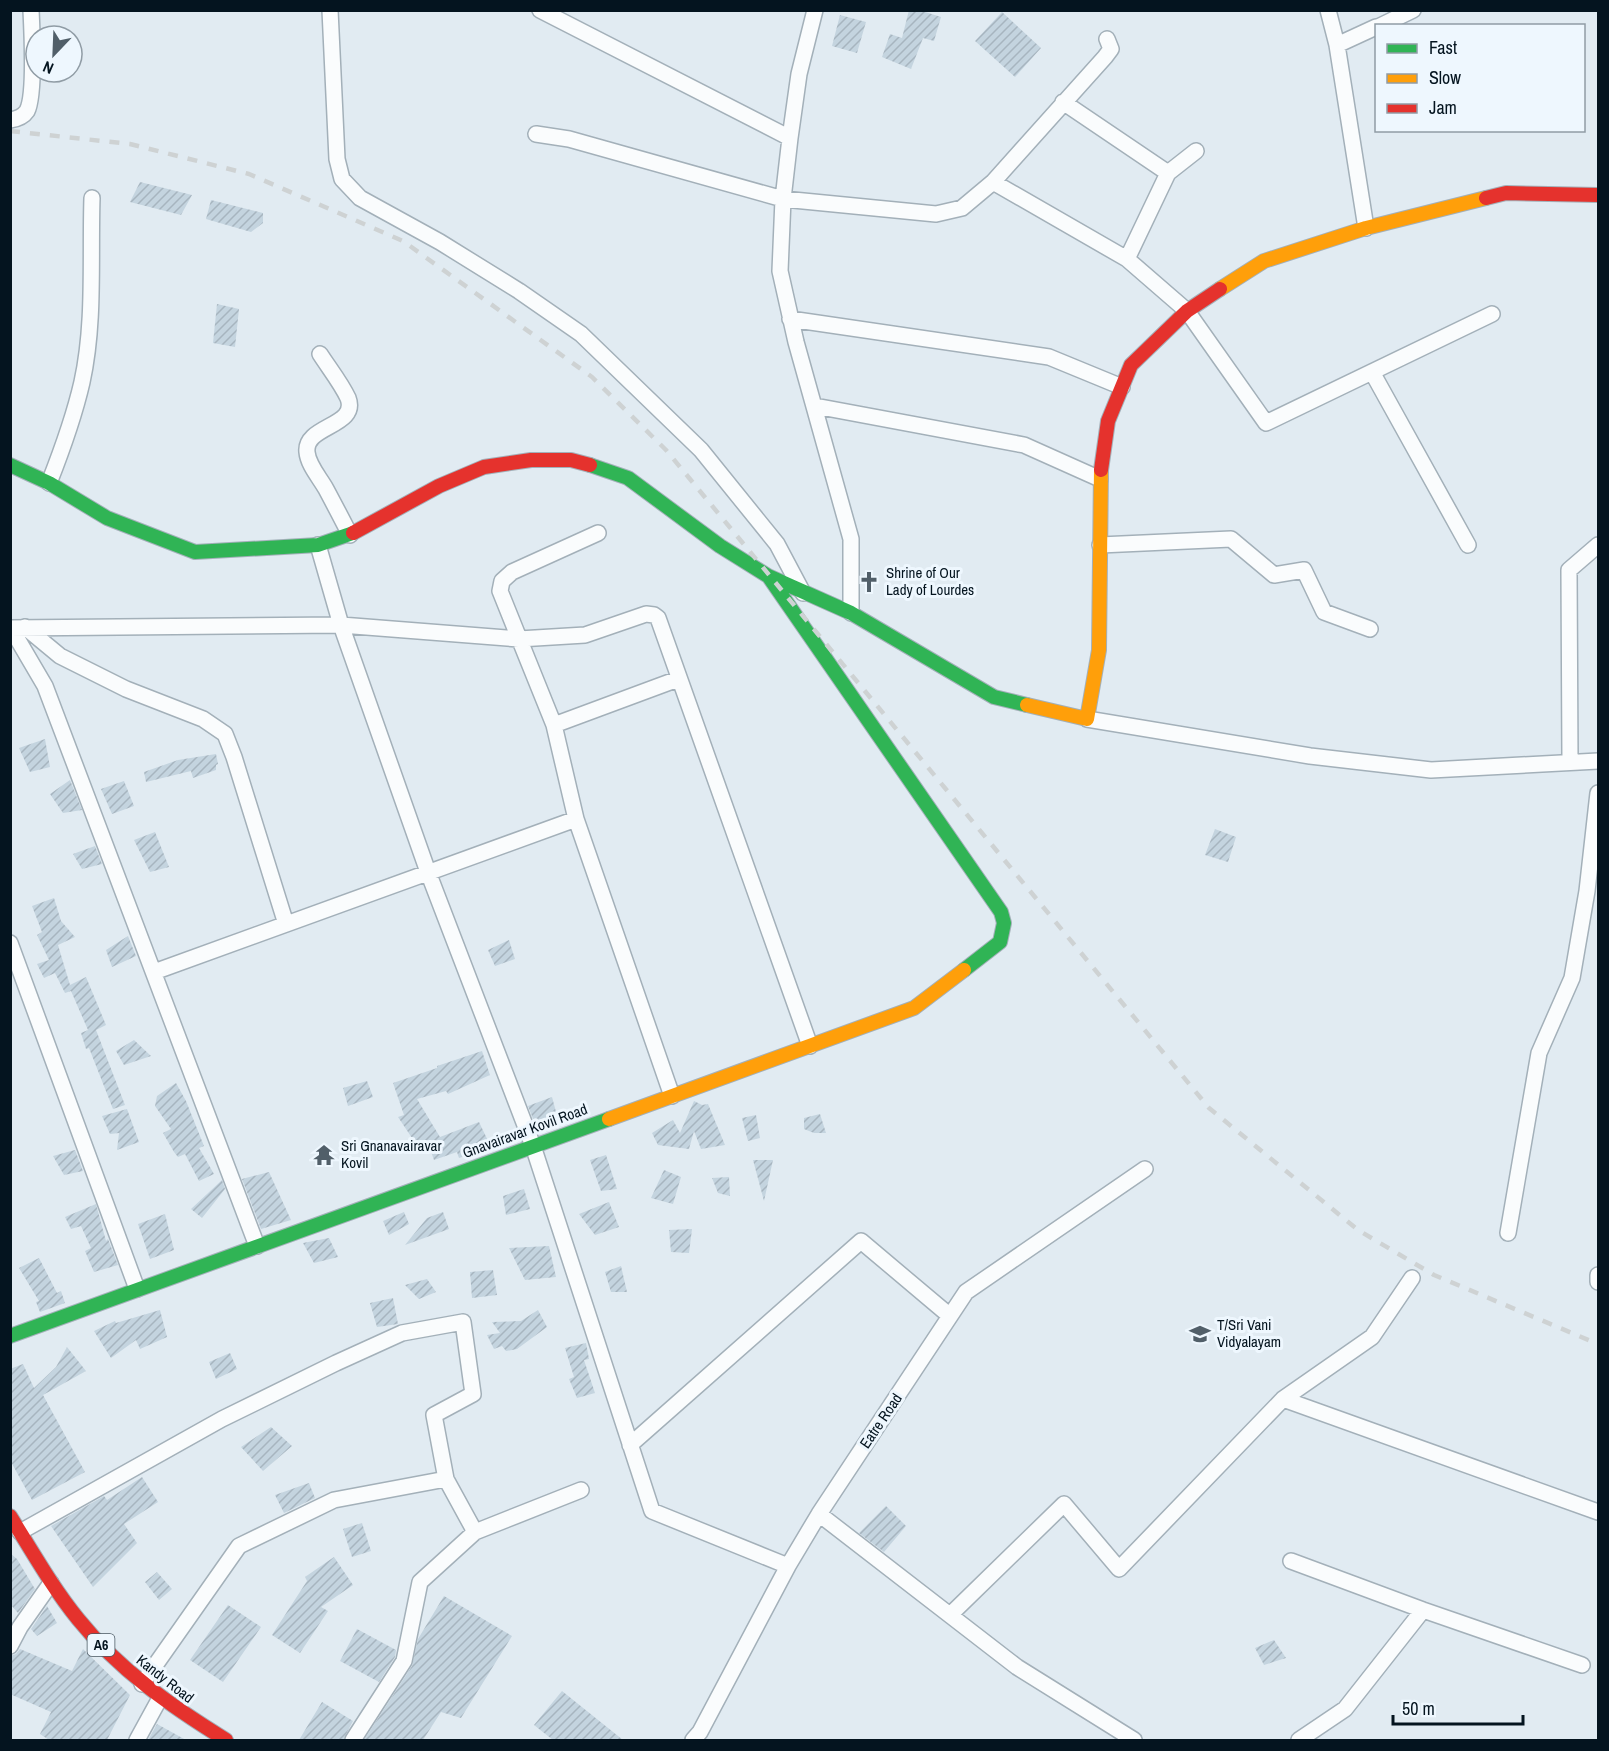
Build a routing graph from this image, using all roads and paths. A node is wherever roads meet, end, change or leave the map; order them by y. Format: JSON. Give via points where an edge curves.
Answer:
{"nodes":[{"id":1,"x":31,"y":10,"type":"edge"},
{"id":2,"x":330,"y":10,"type":"edge"},
{"id":3,"x":540,"y":10,"type":"edge"},
{"id":4,"x":815,"y":10,"type":"edge"},
{"id":5,"x":1328,"y":10,"type":"edge"},
{"id":6,"x":1413,"y":10,"type":"edge"},
{"id":7,"x":1382,"y":24,"type":"edge"},
{"id":8,"x":1375,"y":27,"type":"edge"},
{"id":9,"x":1107,"y":39,"type":"dead end"},
{"id":10,"x":1336,"y":45,"type":"junction"},
{"id":11,"x":1063,"y":102,"type":"junction"},
{"id":12,"x":10,"y":120,"type":"edge"},
{"id":13,"x":536,"y":134,"type":"dead end"},
{"id":14,"x":790,"y":138,"type":"junction"},
{"id":15,"x":1196,"y":151,"type":"dead end"},
{"id":16,"x":1168,"y":173,"type":"junction"},
{"id":17,"x":993,"y":182,"type":"junction"},
{"id":18,"x":1599,"y":195,"type":"edge"},
{"id":19,"x":92,"y":198,"type":"dead end"},
{"id":20,"x":783,"y":199,"type":"junction"},
{"id":21,"x":1366,"y":228,"type":"junction"},
{"id":22,"x":1127,"y":260,"type":"junction"},
{"id":23,"x":1186,"y":311,"type":"junction"},
{"id":24,"x":1492,"y":314,"type":"dead end"},
{"id":25,"x":790,"y":320,"type":"junction"},
{"id":26,"x":320,"y":354,"type":"dead end"},
{"id":27,"x":1372,"y":372,"type":"junction"},
{"id":28,"x":1122,"y":387,"type":"junction"},
{"id":29,"x":815,"y":406,"type":"junction"},
{"id":30,"x":10,"y":465,"type":"edge"},
{"id":31,"x":1100,"y":479,"type":"junction"},
{"id":32,"x":49,"y":483,"type":"junction"},
{"id":33,"x":598,"y":533,"type":"dead end"},
{"id":34,"x":350,"y":535,"type":"junction"},
{"id":35,"x":318,"y":545,"type":"junction"},
{"id":36,"x":1100,"y":545,"type":"junction"},
{"id":37,"x":1468,"y":545,"type":"dead end"},
{"id":38,"x":1599,"y":545,"type":"edge"},
{"id":39,"x":768,"y":576,"type":"junction"},
{"id":40,"x":803,"y":593,"type":"junction"},
{"id":41,"x":851,"y":614,"type":"junction"},
{"id":42,"x":341,"y":625,"type":"junction"},
{"id":43,"x":16,"y":628,"type":"edge"},
{"id":44,"x":1370,"y":629,"type":"dead end"},
{"id":45,"x":519,"y":639,"type":"junction"},
{"id":46,"x":678,"y":679,"type":"junction"},
{"id":47,"x":1087,"y":719,"type":"junction"},
{"id":48,"x":554,"y":725,"type":"junction"},
{"id":49,"x":1599,"y":761,"type":"edge"},
{"id":50,"x":1570,"y":762,"type":"junction"},
{"id":51,"x":1599,"y":794,"type":"edge"},
{"id":52,"x":576,"y":819,"type":"junction"},
{"id":53,"x":428,"y":872,"type":"junction"},
{"id":54,"x":286,"y":924,"type":"junction"},
{"id":55,"x":10,"y":943,"type":"edge"},
{"id":56,"x":154,"y":972,"type":"junction"},
{"id":57,"x":810,"y":1046,"type":"junction"},
{"id":58,"x":672,"y":1096,"type":"junction"},
{"id":59,"x":533,"y":1146,"type":"junction"},
{"id":60,"x":1145,"y":1169,"type":"dead end"},
{"id":61,"x":1508,"y":1233,"type":"dead end"},
{"id":62,"x":257,"y":1246,"type":"junction"},
{"id":63,"x":1599,"y":1275,"type":"edge"},
{"id":64,"x":1412,"y":1278,"type":"dead end"},
{"id":65,"x":1599,"y":1282,"type":"edge"},
{"id":66,"x":137,"y":1289,"type":"junction"},
{"id":67,"x":950,"y":1316,"type":"junction"},
{"id":68,"x":12,"y":1331,"type":"edge"},
{"id":69,"x":1283,"y":1399,"type":"junction"},
{"id":70,"x":630,"y":1446,"type":"junction"},
{"id":71,"x":446,"y":1479,"type":"junction"},
{"id":72,"x":581,"y":1490,"type":"dead end"},
{"id":73,"x":1599,"y":1512,"type":"edge"},
{"id":74,"x":819,"y":1514,"type":"junction"},
{"id":75,"x":10,"y":1516,"type":"edge"},
{"id":76,"x":20,"y":1532,"type":"junction"},
{"id":77,"x":475,"y":1532,"type":"junction"},
{"id":78,"x":1291,"y":1561,"type":"dead end"},
{"id":79,"x":788,"y":1566,"type":"junction"},
{"id":80,"x":51,"y":1583,"type":"junction"},
{"id":81,"x":1423,"y":1610,"type":"junction"},
{"id":82,"x":950,"y":1615,"type":"junction"},
{"id":83,"x":10,"y":1646,"type":"edge"},
{"id":84,"x":1582,"y":1665,"type":"dead end"},
{"id":85,"x":142,"y":1684,"type":"junction"},
{"id":86,"x":160,"y":1698,"type":"junction"},
{"id":87,"x":137,"y":1740,"type":"edge"},
{"id":88,"x":226,"y":1740,"type":"edge"},
{"id":89,"x":352,"y":1740,"type":"edge"},
{"id":90,"x":693,"y":1740,"type":"edge"},
{"id":91,"x":1134,"y":1740,"type":"edge"},
{"id":92,"x":1299,"y":1740,"type":"edge"}],
"edges":[{"from":1,"to":12,"type":"street","via":[[29,102],[26,113]]},
{"from":2,"to":40,"type":"street","via":[[337,159],[342,179],[360,198],[440,242],[581,333],[700,450],[777,544]]},
{"from":3,"to":14,"type":"street"},
{"from":4,"to":14,"type":"street","via":[[799,74]]},
{"from":5,"to":10,"type":"street"},
{"from":6,"to":7,"type":"street"},
{"from":8,"to":10,"type":"street"},
{"from":9,"to":11,"type":"street","via":[[1111,49],[1106,57]]},
{"from":10,"to":21,"type":"street"},
{"from":11,"to":16,"type":"street"},
{"from":11,"to":17,"type":"street"},
{"from":13,"to":20,"type":"street","via":[[569,139]]},
{"from":14,"to":20,"type":"street"},
{"from":15,"to":16,"type":"street"},
{"from":16,"to":22,"type":"street"},
{"from":17,"to":20,"type":"street","via":[[962,208],[936,214]]},
{"from":17,"to":22,"type":"street"},
{"from":18,"to":21,"type":"main road","via":[[1506,193]]},
{"from":19,"to":32,"type":"street","via":[[89,328],[82,381],[69,431]]},
{"from":20,"to":25,"type":"street","via":[[780,271]]},
{"from":21,"to":23,"type":"main road","via":[[1264,261]]},
{"from":22,"to":23,"type":"street"},
{"from":23,"to":27,"type":"street","via":[[1266,423]]},
{"from":23,"to":28,"type":"main road","via":[[1131,365]]},
{"from":24,"to":27,"type":"street"},
{"from":25,"to":28,"type":"street","via":[[1049,357]]},
{"from":25,"to":29,"type":"street"},
{"from":26,"to":34,"type":"street","via":[[348,399],[349,409],[345,417],[314,435],[307,452]]},
{"from":27,"to":37,"type":"street"},
{"from":28,"to":31,"type":"main road","via":[[1108,421]]},
{"from":29,"to":31,"type":"street","via":[[1024,445]]},
{"from":29,"to":41,"type":"street","via":[[851,539]]},
{"from":30,"to":32,"type":"main road"},
{"from":31,"to":36,"type":"main road"},
{"from":32,"to":35,"type":"main road","via":[[107,518],[195,552]]},
{"from":33,"to":45,"type":"street","via":[[512,572],[502,581],[500,591]]},
{"from":34,"to":35,"type":"main road"},
{"from":34,"to":39,"type":"main road","via":[[439,486],[484,467],[531,460],[571,460],[628,478]]},
{"from":35,"to":42,"type":"street"},
{"from":36,"to":44,"type":"street","via":[[1231,539],[1274,575],[1304,570],[1324,612]]},
{"from":36,"to":47,"type":"main road","via":[[1099,650]]},
{"from":38,"to":50,"type":"street","via":[[1569,570]]},
{"from":39,"to":40,"type":"main road"},
{"from":39,"to":57,"type":"main road","name":"Gnavairavar Kovil Road","via":[[947,832],[1004,922],[1000,942],[915,1008]]},
{"from":40,"to":41,"type":"main road"},
{"from":41,"to":47,"type":"main road","via":[[994,697]]},
{"from":42,"to":43,"type":"street"},
{"from":42,"to":45,"type":"street"},
{"from":42,"to":53,"type":"street"},
{"from":43,"to":54,"type":"street","via":[[60,656],[126,689],[202,719],[225,734]]},
{"from":43,"to":56,"type":"street","via":[[45,686]]},
{"from":45,"to":46,"type":"street","via":[[585,635],[646,614],[654,615]]},
{"from":45,"to":48,"type":"street"},
{"from":46,"to":48,"type":"street"},
{"from":46,"to":57,"type":"street"},
{"from":47,"to":50,"type":"street","via":[[1310,756],[1431,770]]},
{"from":48,"to":52,"type":"street"},
{"from":49,"to":50,"type":"street"},
{"from":51,"to":61,"type":"street","via":[[1572,978],[1539,1053]]},
{"from":52,"to":53,"type":"street"},
{"from":52,"to":58,"type":"street"},
{"from":53,"to":54,"type":"street"},
{"from":53,"to":59,"type":"street"},
{"from":54,"to":56,"type":"street"},
{"from":55,"to":66,"type":"street"},
{"from":56,"to":62,"type":"street"},
{"from":57,"to":58,"type":"main road","name":"Gnavairavar Kovil Road"},
{"from":58,"to":59,"type":"main road","name":"Gnavairavar Kovil Road"},
{"from":59,"to":62,"type":"main road","name":"Gnavairavar Kovil Road"},
{"from":59,"to":70,"type":"street"},
{"from":60,"to":67,"type":"street","name":"Eatre Road","via":[[966,1292]]},
{"from":62,"to":66,"type":"main road","name":"Gnavairavar Kovil Road"},
{"from":63,"to":65,"type":"street"},
{"from":64,"to":69,"type":"street","via":[[1372,1336]]},
{"from":66,"to":68,"type":"main road","name":"Gnavairavar Kovil Road"},
{"from":67,"to":70,"type":"street","via":[[861,1241]]},
{"from":67,"to":74,"type":"street","name":"Eatre Road"},
{"from":69,"to":73,"type":"street"},
{"from":69,"to":82,"type":"street","via":[[1119,1569],[1064,1504]]},
{"from":70,"to":79,"type":"street","via":[[652,1511]]},
{"from":71,"to":76,"type":"street","via":[[434,1415],[473,1394],[463,1323],[402,1333],[336,1363],[222,1419]]},
{"from":71,"to":77,"type":"street"},
{"from":71,"to":85,"type":"street","via":[[334,1500],[239,1546]]},
{"from":72,"to":77,"type":"street"},
{"from":74,"to":79,"type":"street","name":"Eatre Road"},
{"from":74,"to":82,"type":"street"},
{"from":75,"to":76,"type":"main road","name":"Kandy Road","number":"A6"},
{"from":76,"to":80,"type":"main road","name":"Kandy Road","number":"A6"},
{"from":77,"to":89,"type":"street","via":[[420,1582],[404,1661]]},
{"from":78,"to":81,"type":"street"},
{"from":79,"to":90,"type":"street","name":"Eatre Road"},
{"from":80,"to":83,"type":"street"},
{"from":80,"to":85,"type":"main road","name":"Kandy Road","number":"A6","via":[[89,1633]]},
{"from":81,"to":84,"type":"street"},
{"from":81,"to":92,"type":"street","via":[[1345,1709]]},
{"from":82,"to":91,"type":"street","via":[[1017,1667]]},
{"from":85,"to":86,"type":"main road","name":"Kandy Road","number":"A6"},
{"from":86,"to":87,"type":"street"},
{"from":86,"to":88,"type":"main road","name":"Kandy Road","number":"A6"}]}
